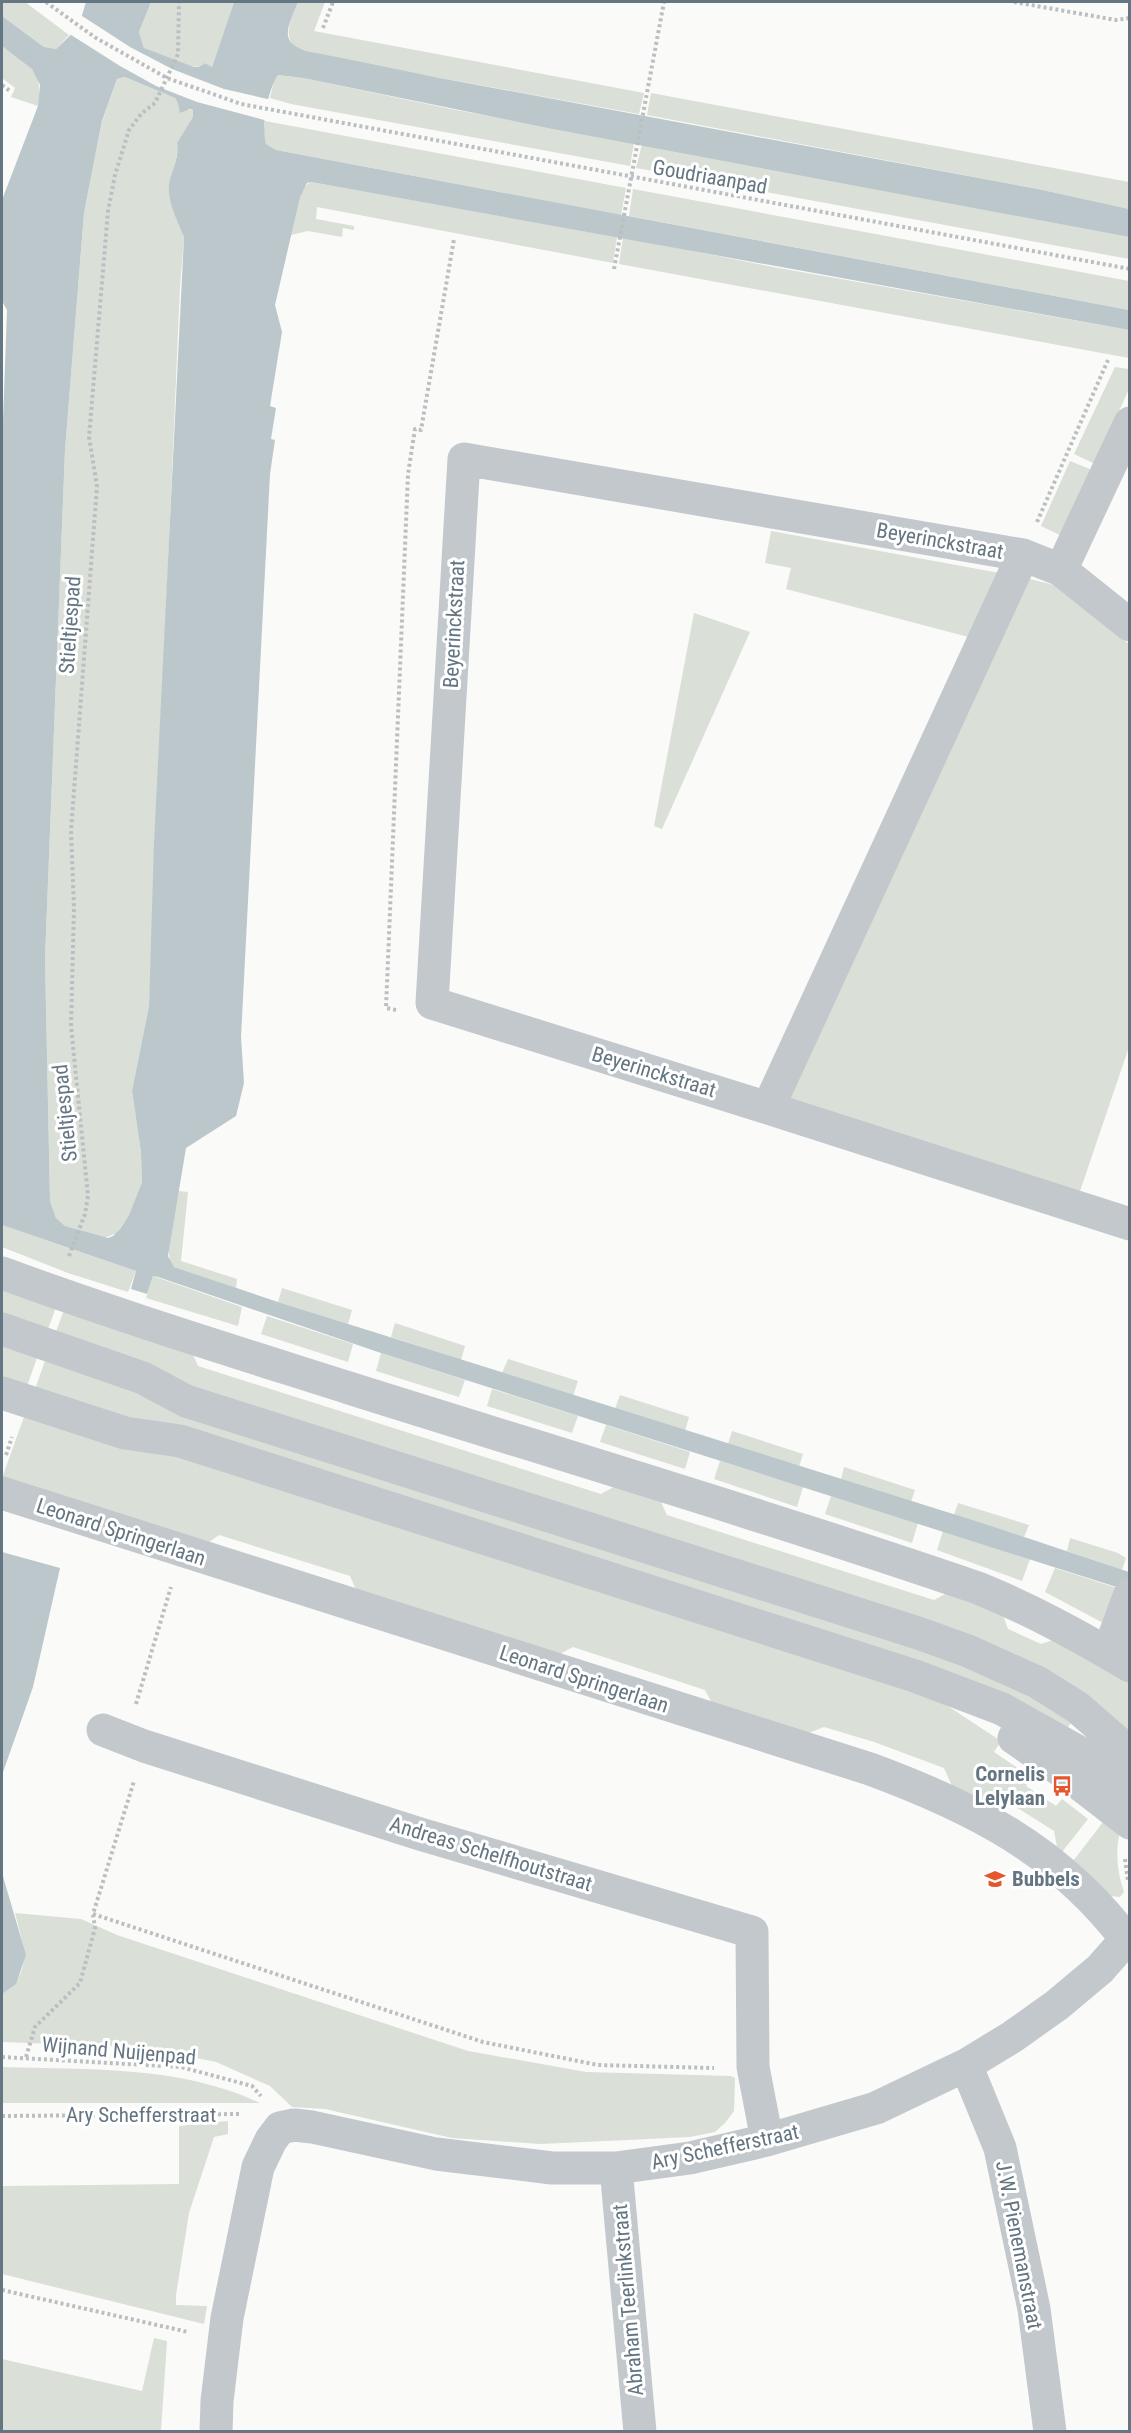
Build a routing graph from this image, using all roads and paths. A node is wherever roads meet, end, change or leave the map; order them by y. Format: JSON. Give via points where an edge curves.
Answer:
{"nodes":[{"id":1,"x":46,"y":2,"type":"edge"},
{"id":2,"x":179,"y":2,"type":"edge"},
{"id":3,"x":333,"y":2,"type":"edge"},
{"id":4,"x":664,"y":2,"type":"edge"},
{"id":5,"x":1014,"y":2,"type":"edge"},
{"id":6,"x":1130,"y":18,"type":"edge"},
{"id":7,"x":322,"y":28,"type":"dead end"},
{"id":8,"x":167,"y":78,"type":"junction"},
{"id":9,"x":2,"y":85,"type":"edge"},
{"id":10,"x":10,"y":91,"type":"dead end"},
{"id":11,"x":631,"y":178,"type":"junction"},
{"id":12,"x":454,"y":239,"type":"dead end"},
{"id":13,"x":614,"y":269,"type":"dead end"},
{"id":14,"x":1130,"y":269,"type":"edge"},
{"id":15,"x":1108,"y":360,"type":"dead end"},
{"id":16,"x":1130,"y":423,"type":"edge"},
{"id":17,"x":1023,"y":555,"type":"junction"},
{"id":18,"x":1061,"y":570,"type":"junction"},
{"id":19,"x":1130,"y":625,"type":"edge"},
{"id":20,"x":432,"y":1003,"type":"junction"},
{"id":21,"x":768,"y":1107,"type":"junction"},
{"id":22,"x":1130,"y":1224,"type":"edge"},
{"id":23,"x":69,"y":1257,"type":"dead end"},
{"id":24,"x":2,"y":1273,"type":"edge"},
{"id":25,"x":2,"y":1329,"type":"edge"},
{"id":26,"x":2,"y":1393,"type":"edge"},
{"id":27,"x":2,"y":1493,"type":"edge"},
{"id":28,"x":182,"y":1551,"type":"junction"},
{"id":29,"x":1128,"y":1598,"type":"edge"},
{"id":30,"x":1119,"y":1660,"type":"edge"},
{"id":31,"x":958,"y":1691,"type":"junction"},
{"id":32,"x":124,"y":1738,"type":"junction"},
{"id":33,"x":1130,"y":1753,"type":"edge"},
{"id":34,"x":1130,"y":1789,"type":"edge"},
{"id":35,"x":1130,"y":1823,"type":"edge"},
{"id":36,"x":93,"y":1914,"type":"junction"},
{"id":37,"x":1128,"y":1937,"type":"edge"},
{"id":38,"x":2,"y":2057,"type":"edge"},
{"id":39,"x":26,"y":2057,"type":"junction"},
{"id":40,"x":966,"y":2065,"type":"junction"},
{"id":41,"x":753,"y":2067,"type":"junction"},
{"id":42,"x":2,"y":2116,"type":"edge"},
{"id":43,"x":276,"y":2134,"type":"junction"},
{"id":44,"x":767,"y":2140,"type":"junction"},
{"id":45,"x":616,"y":2168,"type":"junction"},
{"id":46,"x":2,"y":2290,"type":"edge"},
{"id":47,"x":224,"y":2340,"type":"junction"},
{"id":48,"x":216,"y":2432,"type":"edge"},
{"id":49,"x":640,"y":2432,"type":"edge"},
{"id":50,"x":1050,"y":2432,"type":"edge"}],
"edges":[{"from":1,"to":8,"type":"path","name":"Goudriaanpad","via":[[96,38]]},
{"from":2,"to":8,"type":"path","name":"Stieltjespad","via":[[178,54]]},
{"from":3,"to":7,"type":"path"},
{"from":4,"to":11,"type":"path"},
{"from":5,"to":6,"type":"path","via":[[1116,20]]},
{"from":8,"to":11,"type":"path","name":"Goudriaanpad","via":[[241,104],[286,114]]},
{"from":8,"to":23,"type":"path","name":"Stieltjespad","via":[[155,103],[129,130],[115,175],[108,211],[89,437],[97,486],[71,831],[71,1026],[88,1196]]},
{"from":9,"to":10,"type":"path"},
{"from":11,"to":13,"type":"path"},
{"from":11,"to":14,"type":"path","name":"Goudriaanpad"},
{"from":12,"to":20,"type":"path","via":[[421,430],[415,429],[408,474],[386,1008],[415,1014]]},
{"from":15,"to":17,"type":"path"},
{"from":16,"to":18,"type":"street"},
{"from":17,"to":18,"type":"street","name":"Beyerinckstraat"},
{"from":17,"to":20,"type":"street","name":"Beyerinckstraat","via":[[464,459]]},
{"from":17,"to":21,"type":"street","name":"Beyerinckstraat"},
{"from":18,"to":19,"type":"street","name":"Beyerinckstraat"},
{"from":20,"to":21,"type":"street","name":"Beyerinckstraat"},
{"from":21,"to":22,"type":"street","name":"Beyerinckstraat"},
{"from":24,"to":30,"type":"street","via":[[219,1347],[978,1588],[1076,1633]]},
{"from":25,"to":33,"type":"street","via":[[143,1378],[186,1401],[968,1651],[1070,1701]]},
{"from":26,"to":31,"type":"street","via":[[125,1433],[180,1441]]},
{"from":27,"to":28,"type":"street","name":"Leonard Springerlaan"},
{"from":28,"to":32,"type":"path"},
{"from":28,"to":37,"type":"street","name":"Leonard Springerlaan","via":[[870,1769],[928,1791],[1016,1836],[1059,1868]]},
{"from":29,"to":30,"type":"street"},
{"from":31,"to":34,"type":"street","via":[[1002,1709],[1071,1747]]},
{"from":31,"to":35,"type":"street","via":[[993,1725]]},
{"from":32,"to":36,"type":"path"},
{"from":32,"to":41,"type":"street","name":"Andreas Schelfhoutstraat","via":[[420,1833],[752,1932]]},
{"from":36,"to":39,"type":"path","via":[[95,1928],[80,1983],[35,2027]]},
{"from":36,"to":41,"type":"path","via":[[483,2042],[598,2065]]},
{"from":37,"to":40,"type":"street","name":"Ary Schefferstraat","via":[[1100,1969],[1057,2005]]},
{"from":38,"to":39,"type":"path","name":"Wijnand Nuijenpad"},
{"from":39,"to":43,"type":"path","name":"Wijnand Nuijenpad","via":[[181,2067],[252,2086],[277,2112]]},
{"from":40,"to":44,"type":"street","name":"Ary Schefferstraat","via":[[876,2108]]},
{"from":40,"to":50,"type":"street","name":"J.W. Pienemanstraat","via":[[1000,2148],[1034,2309]]},
{"from":41,"to":44,"type":"street","name":"Andreas Schelfhoutstraat"},
{"from":42,"to":43,"type":"path","name":"Ary Schefferstraat","via":[[242,2114]]},
{"from":43,"to":45,"type":"street","name":"Ary Schefferstraat","via":[[294,2125],[483,2160],[552,2168]]},
{"from":43,"to":47,"type":"street","via":[[258,2167]]},
{"from":44,"to":45,"type":"street","name":"Ary Schefferstraat","via":[[690,2158]]},
{"from":45,"to":49,"type":"street","name":"Abraham Teerlinkstraat"},
{"from":46,"to":47,"type":"path"},
{"from":47,"to":48,"type":"street"}]}
